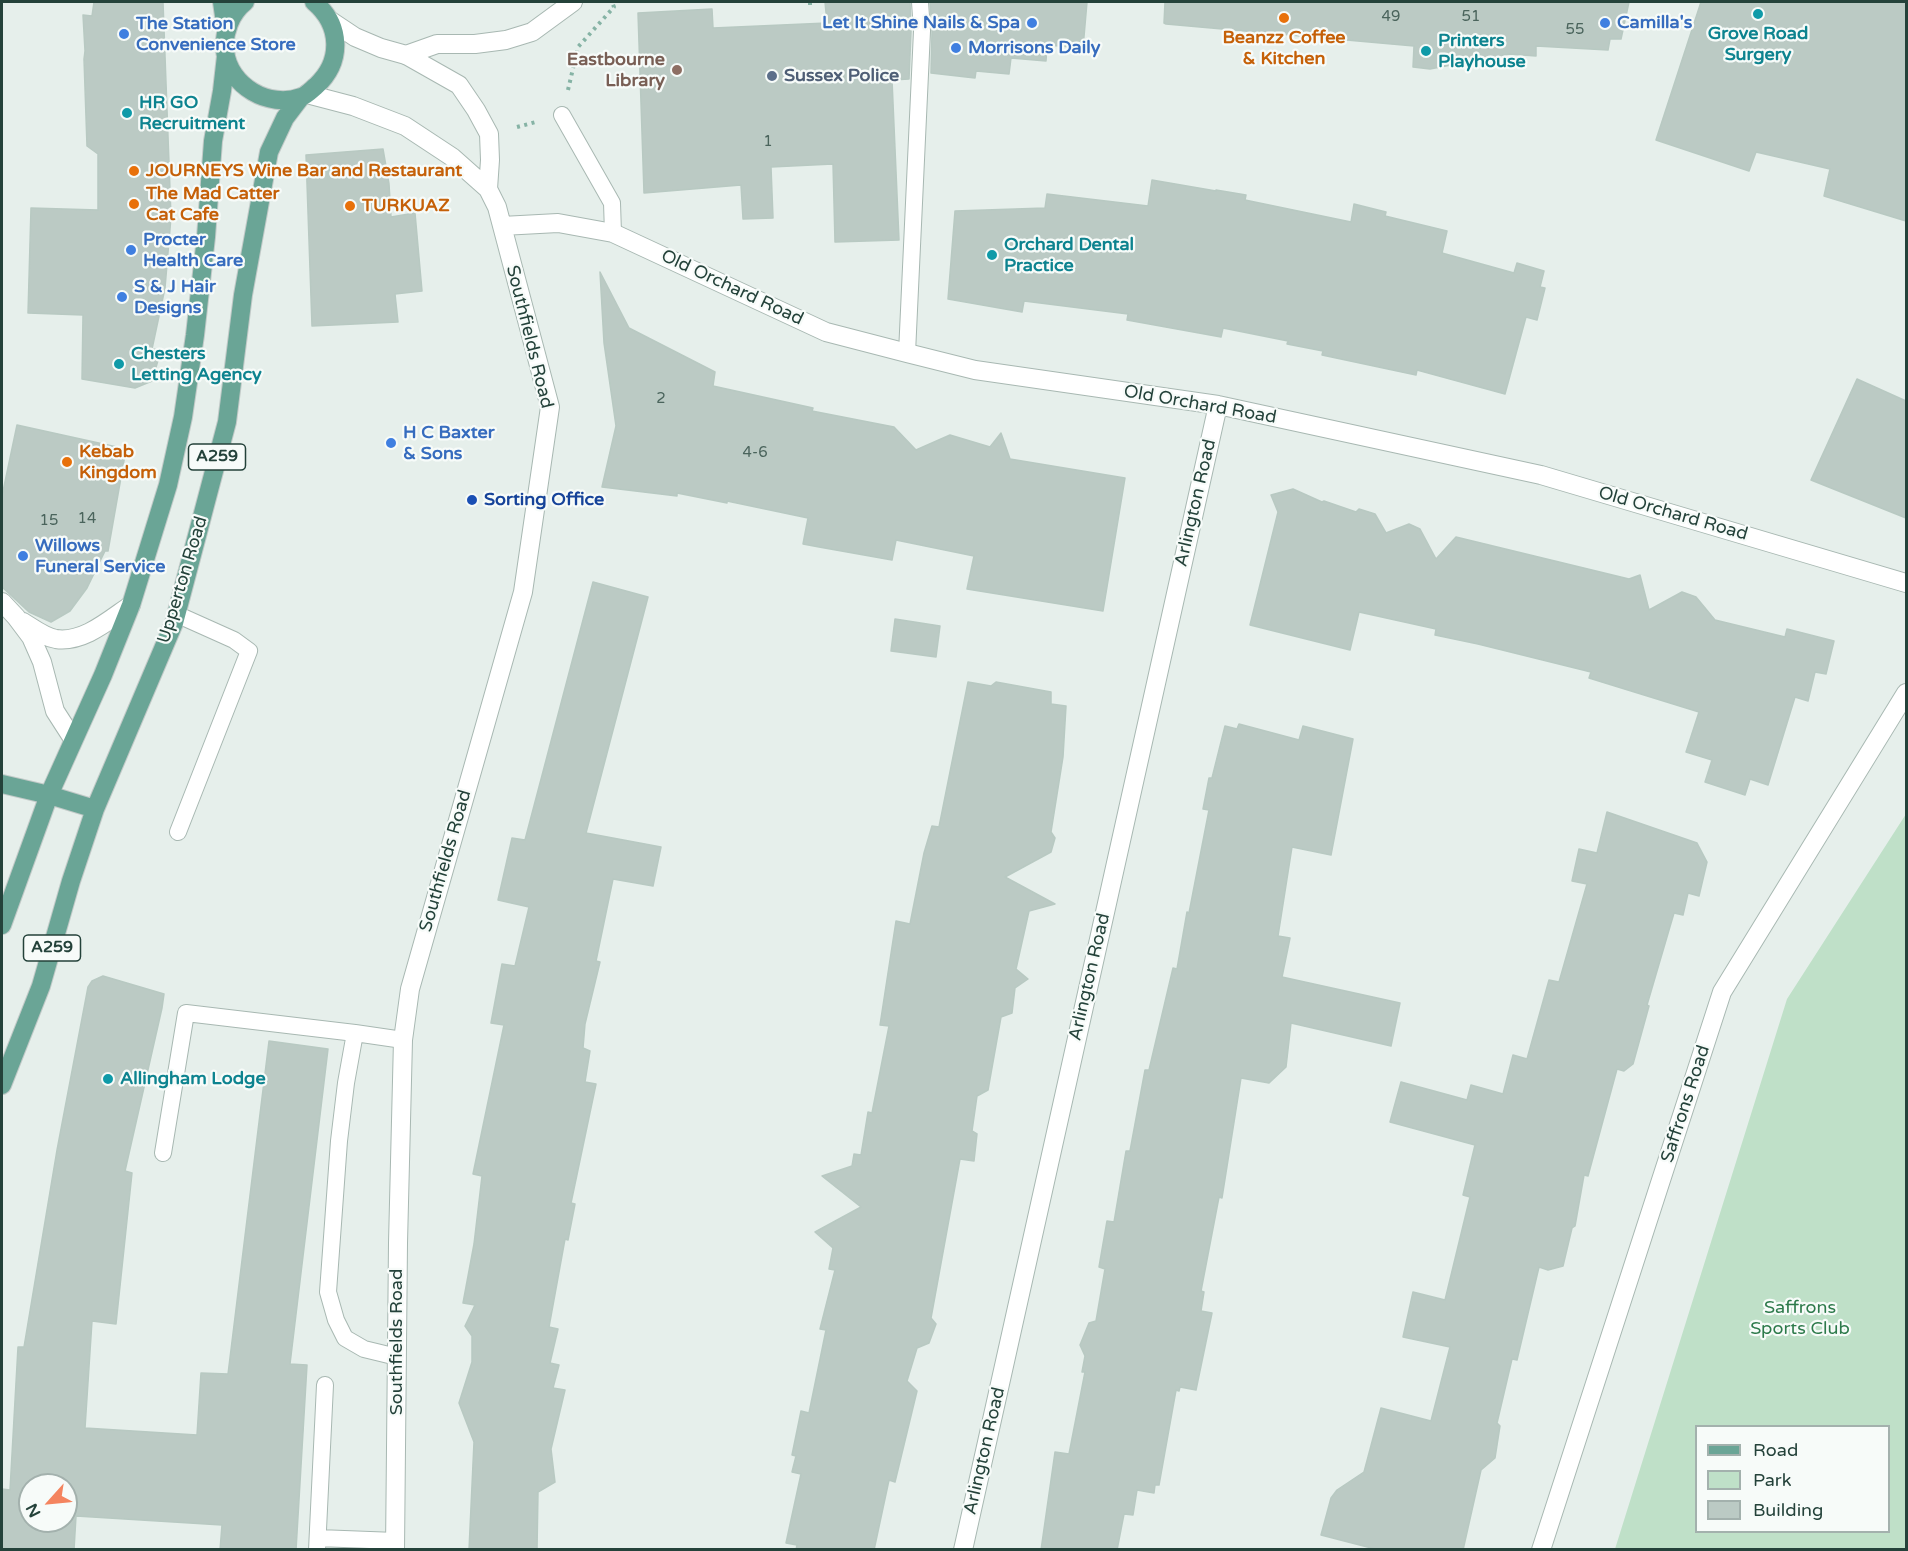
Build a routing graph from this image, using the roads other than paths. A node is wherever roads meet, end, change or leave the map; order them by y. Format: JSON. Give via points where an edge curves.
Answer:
{"nodes":[{"id":1,"x":222,"y":2,"type":"edge"},
{"id":2,"x":245,"y":2,"type":"edge"},
{"id":3,"x":314,"y":2,"type":"edge"},
{"id":4,"x":573,"y":2,"type":"edge"},
{"id":5,"x":920,"y":2,"type":"edge"},
{"id":6,"x":331,"y":21,"type":"junction"},
{"id":7,"x":226,"y":32,"type":"junction"},
{"id":8,"x":406,"y":55,"type":"junction"},
{"id":9,"x":226,"y":56,"type":"junction"},
{"id":10,"x":304,"y":95,"type":"junction"},
{"id":11,"x":562,"y":115,"type":"road end"},
{"id":12,"x":488,"y":189,"type":"junction"},
{"id":13,"x":502,"y":226,"type":"junction"},
{"id":14,"x":613,"y":233,"type":"junction"},
{"id":15,"x":907,"y":353,"type":"junction"},
{"id":16,"x":1218,"y":405,"type":"junction"},
{"id":17,"x":1906,"y":583,"type":"edge"},
{"id":18,"x":2,"y":602,"type":"edge"},
{"id":19,"x":131,"y":604,"type":"junction"},
{"id":20,"x":176,"y":614,"type":"junction"},
{"id":21,"x":16,"y":617,"type":"junction"},
{"id":22,"x":1906,"y":693,"type":"edge"},
{"id":23,"x":73,"y":738,"type":"junction"},
{"id":24,"x":2,"y":784,"type":"edge"},
{"id":25,"x":49,"y":795,"type":"junction"},
{"id":26,"x":95,"y":808,"type":"junction"},
{"id":27,"x":178,"y":832,"type":"dead end"},
{"id":28,"x":2,"y":926,"type":"edge"},
{"id":29,"x":355,"y":1033,"type":"junction"},
{"id":30,"x":403,"y":1040,"type":"junction"},
{"id":31,"x":2,"y":1085,"type":"edge"},
{"id":32,"x":163,"y":1153,"type":"dead end"},
{"id":33,"x":397,"y":1357,"type":"junction"},
{"id":34,"x":325,"y":1385,"type":"dead end"},
{"id":35,"x":318,"y":1544,"type":"edge"},
{"id":36,"x":395,"y":1545,"type":"edge"},
{"id":37,"x":963,"y":1550,"type":"edge"},
{"id":38,"x":1542,"y":1550,"type":"edge"}],
"edges":[{"from":1,"to":7,"type":"main road"},
{"from":2,"to":7,"type":"main road","via":[[232,16]]},
{"from":3,"to":6,"type":"main road"},
{"from":4,"to":8,"type":"street","via":[[532,32],[475,44],[437,44]]},
{"from":5,"to":15,"type":"lane","via":[[922,31]]},
{"from":6,"to":8,"type":"street","name":"Southfields Road","via":[[355,37]]},
{"from":6,"to":10,"type":"main road","name":"Upperton Road","via":[[336,41],[334,60],[326,77]]},
{"from":7,"to":9,"type":"main road"},
{"from":8,"to":12,"type":"street","name":"Southfields Road","via":[[459,85],[476,110],[489,134]]},
{"from":9,"to":10,"type":"main road","via":[[244,87],[260,96],[277,100]]},
{"from":9,"to":19,"type":"main road","number":"A259","via":[[183,417],[168,485]]},
{"from":10,"to":12,"type":"street","name":"Southfields Road","via":[[353,106],[405,126],[452,157]]},
{"from":10,"to":20,"type":"main road","name":"Upperton Road","number":"A259","via":[[285,118],[269,152],[243,295],[227,422]]},
{"from":11,"to":14,"type":"lane","via":[[612,203]]},
{"from":12,"to":13,"type":"street","name":"Southfields Road"},
{"from":13,"to":14,"type":"street","name":"Old Orchard Road","via":[[558,223]]},
{"from":13,"to":30,"type":"street","name":"Southfields Road","via":[[550,407],[523,592],[410,989]]},
{"from":14,"to":15,"type":"street","name":"Old Orchard Road","via":[[826,332]]},
{"from":15,"to":16,"type":"street","name":"Old Orchard Road","via":[[975,370]]},
{"from":16,"to":17,"type":"street","name":"Old Orchard Road","via":[[1541,475]]},
{"from":16,"to":37,"type":"street","name":"Arlington Road"},
{"from":18,"to":21,"type":"street"},
{"from":19,"to":21,"type":"street","via":[[81,636],[57,639]]},
{"from":19,"to":23,"type":"main road","number":"A259","via":[[104,675]]},
{"from":20,"to":26,"type":"main road","name":"Upperton Road","number":"A259"},
{"from":20,"to":27,"type":"lane","via":[[234,640],[249,651]]},
{"from":21,"to":23,"type":"street","via":[[31,637],[55,711]]},
{"from":22,"to":38,"type":"street","name":"Saffrons Road","via":[[1722,992]]},
{"from":23,"to":25,"type":"main road","number":"A259"},
{"from":24,"to":25,"type":"main road"},
{"from":25,"to":26,"type":"main road"},
{"from":25,"to":28,"type":"main road","number":"A259"},
{"from":26,"to":31,"type":"main road","name":"Upperton Road","number":"A259","via":[[41,986]]},
{"from":29,"to":30,"type":"lane"},
{"from":29,"to":32,"type":"lane","via":[[186,1013]]},
{"from":29,"to":33,"type":"lane","via":[[339,1141],[328,1292],[345,1338],[364,1349]]},
{"from":30,"to":33,"type":"street","name":"Southfields Road"},
{"from":33,"to":36,"type":"street","name":"Southfields Road"},
{"from":34,"to":35,"type":"lane"},
{"from":35,"to":36,"type":"lane"}]}
